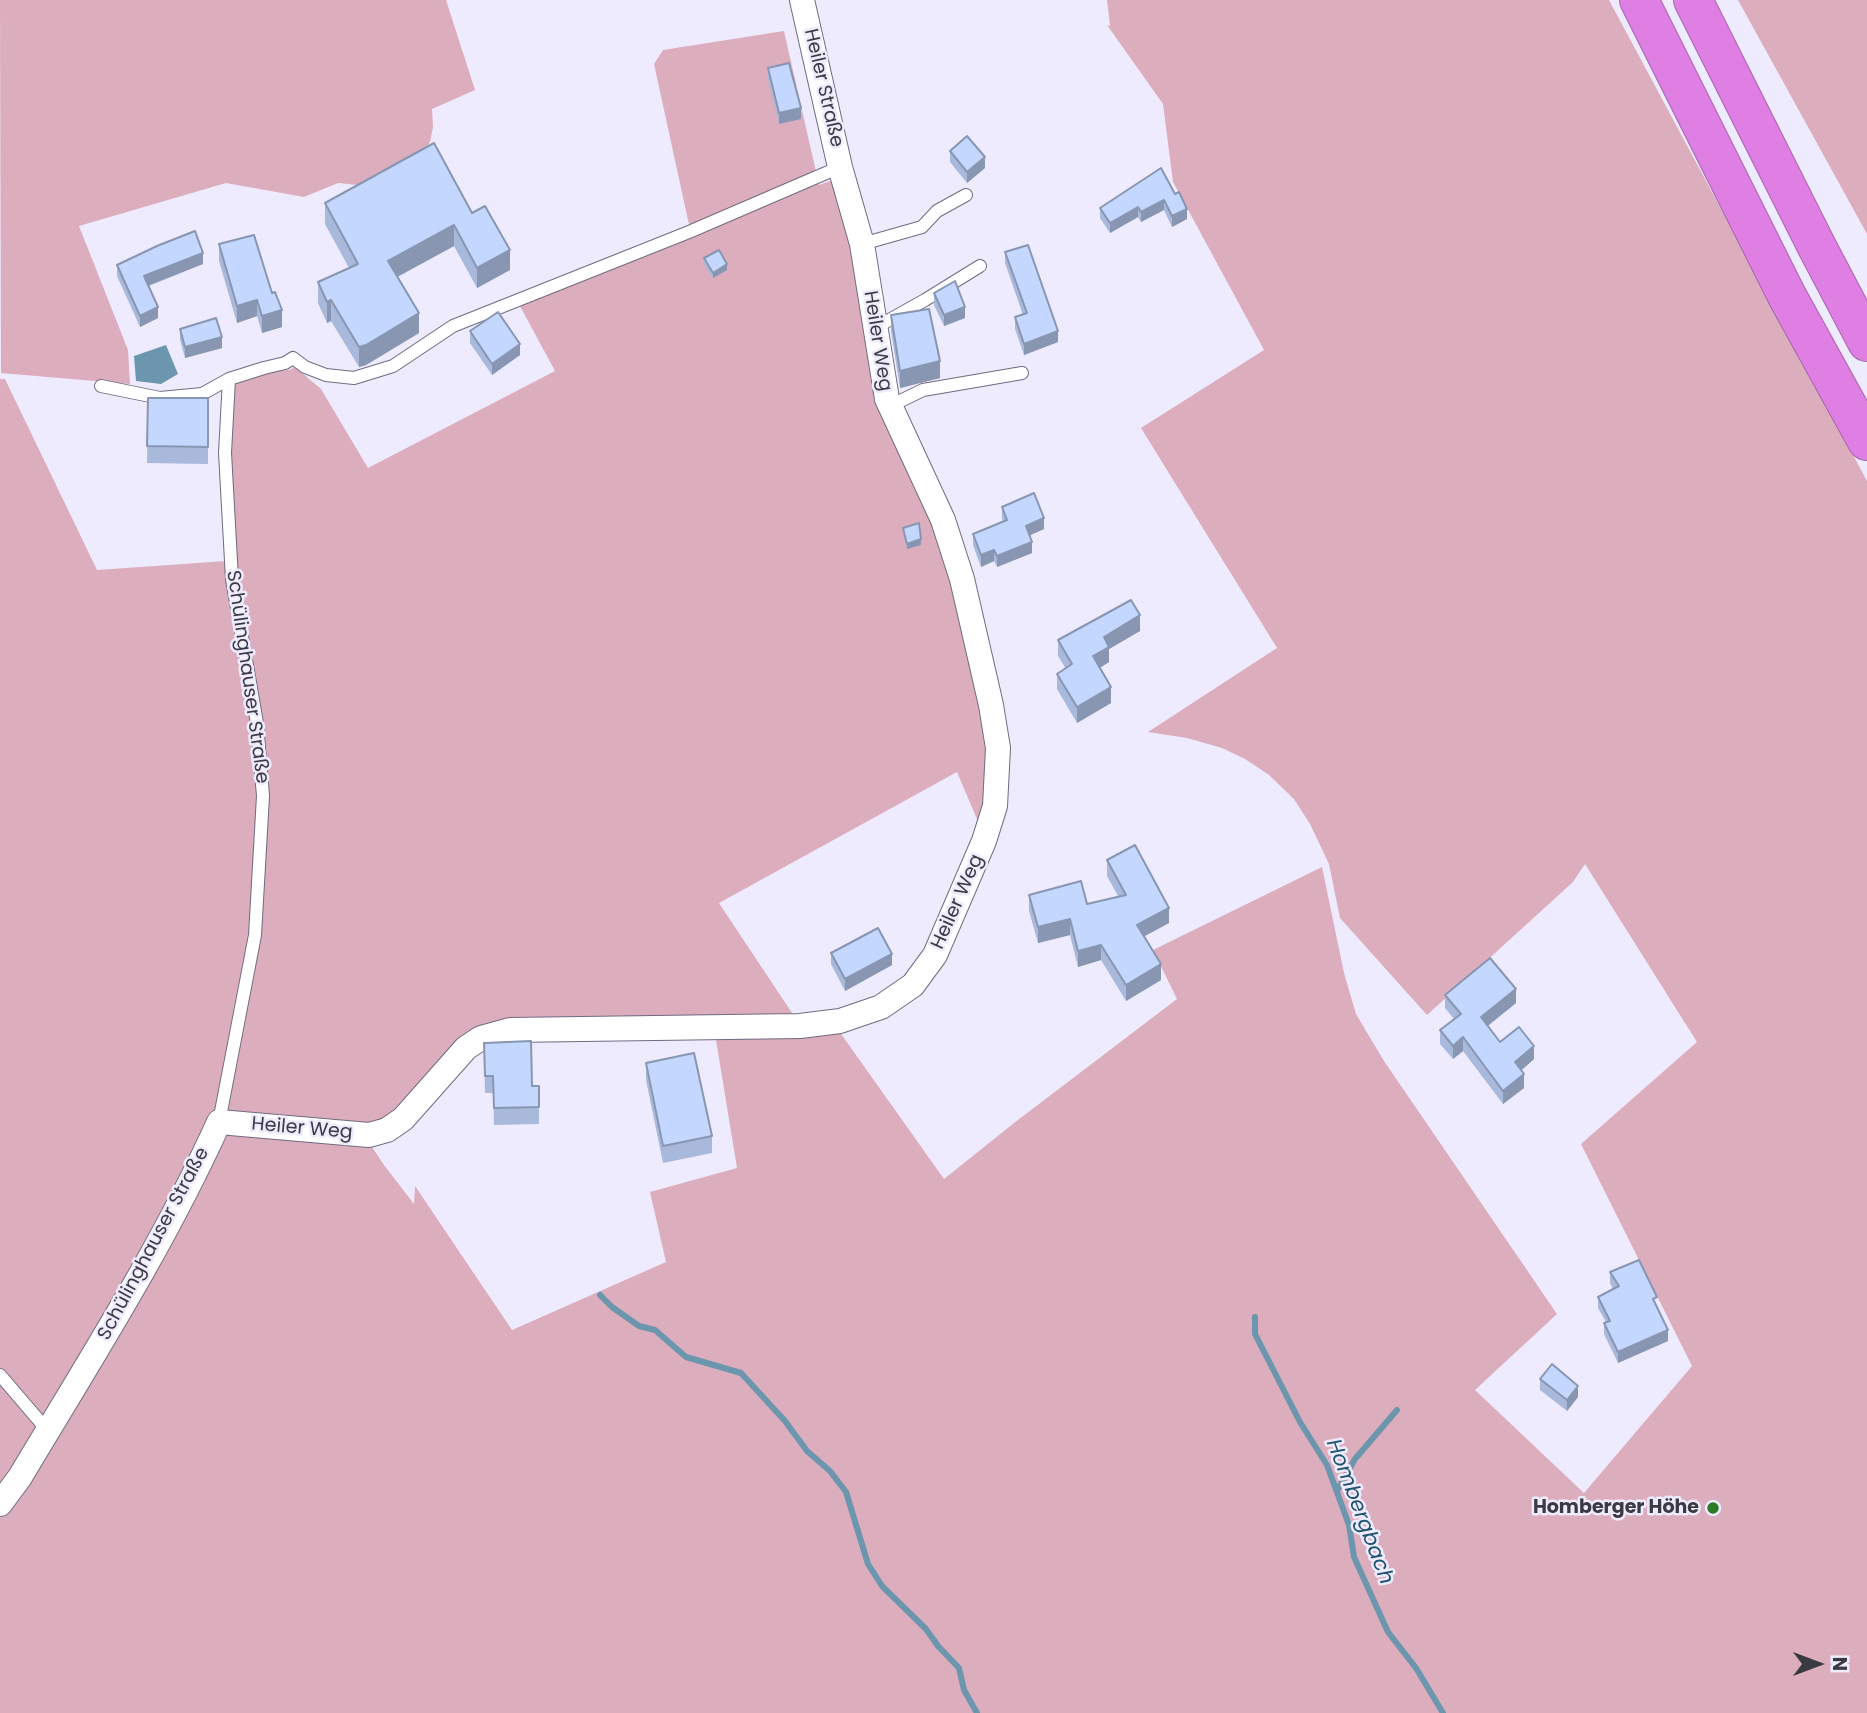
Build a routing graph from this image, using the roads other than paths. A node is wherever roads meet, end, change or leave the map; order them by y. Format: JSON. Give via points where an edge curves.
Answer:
{"nodes":[{"id":1,"x":802,"y":0,"type":"edge"},
{"id":2,"x":1639,"y":0,"type":"edge"},
{"id":3,"x":1693,"y":0,"type":"edge"},
{"id":4,"x":841,"y":172,"type":"junction"},
{"id":5,"x":966,"y":195,"type":"dead end"},
{"id":6,"x":862,"y":244,"type":"junction"},
{"id":7,"x":980,"y":266,"type":"dead end"},
{"id":8,"x":874,"y":328,"type":"junction"},
{"id":9,"x":1867,"y":342,"type":"edge"},
{"id":10,"x":1022,"y":373,"type":"dead end"},
{"id":11,"x":229,"y":379,"type":"junction"},
{"id":12,"x":101,"y":386,"type":"dead end"},
{"id":13,"x":890,"y":406,"type":"junction"},
{"id":14,"x":1867,"y":441,"type":"edge"},
{"id":15,"x":219,"y":1122,"type":"junction"},
{"id":16,"x":0,"y":1375,"type":"edge"},
{"id":17,"x":48,"y":1431,"type":"junction"},
{"id":18,"x":0,"y":1504,"type":"edge"}],
"edges":[{"from":1,"to":4,"type":"street","name":"Heiler Straße"},
{"from":2,"to":14,"type":"highway","via":[[1787,296]]},
{"from":3,"to":9,"type":"highway"},
{"from":4,"to":6,"type":"street","name":"Heiler Weg"},
{"from":4,"to":11,"type":"lane","via":[[453,326],[393,366],[354,378],[326,375],[293,358]]},
{"from":5,"to":6,"type":"lane","via":[[937,211],[922,227]]},
{"from":6,"to":8,"type":"street","name":"Heiler Weg"},
{"from":7,"to":8,"type":"lane"},
{"from":8,"to":13,"type":"street","name":"Heiler Weg"},
{"from":10,"to":13,"type":"lane","via":[[923,390]]},
{"from":11,"to":12,"type":"lane","via":[[202,394],[160,398]]},
{"from":11,"to":15,"type":"lane","name":"Schülinghauser Straße","via":[[225,453],[232,579],[257,723],[263,796],[256,935]]},
{"from":13,"to":15,"type":"street","name":"Heiler Weg","via":[[943,520],[962,579],[998,748],[995,806],[984,841],[941,945],[913,985],[865,1013],[800,1026],[510,1030],[481,1038],[466,1048],[402,1119],[369,1135]]},
{"from":15,"to":17,"type":"street","name":"Schülinghauser Straße","via":[[128,1297]]},
{"from":16,"to":17,"type":"lane"},
{"from":17,"to":18,"type":"street","name":"Schülinghauser Straße"}]}
